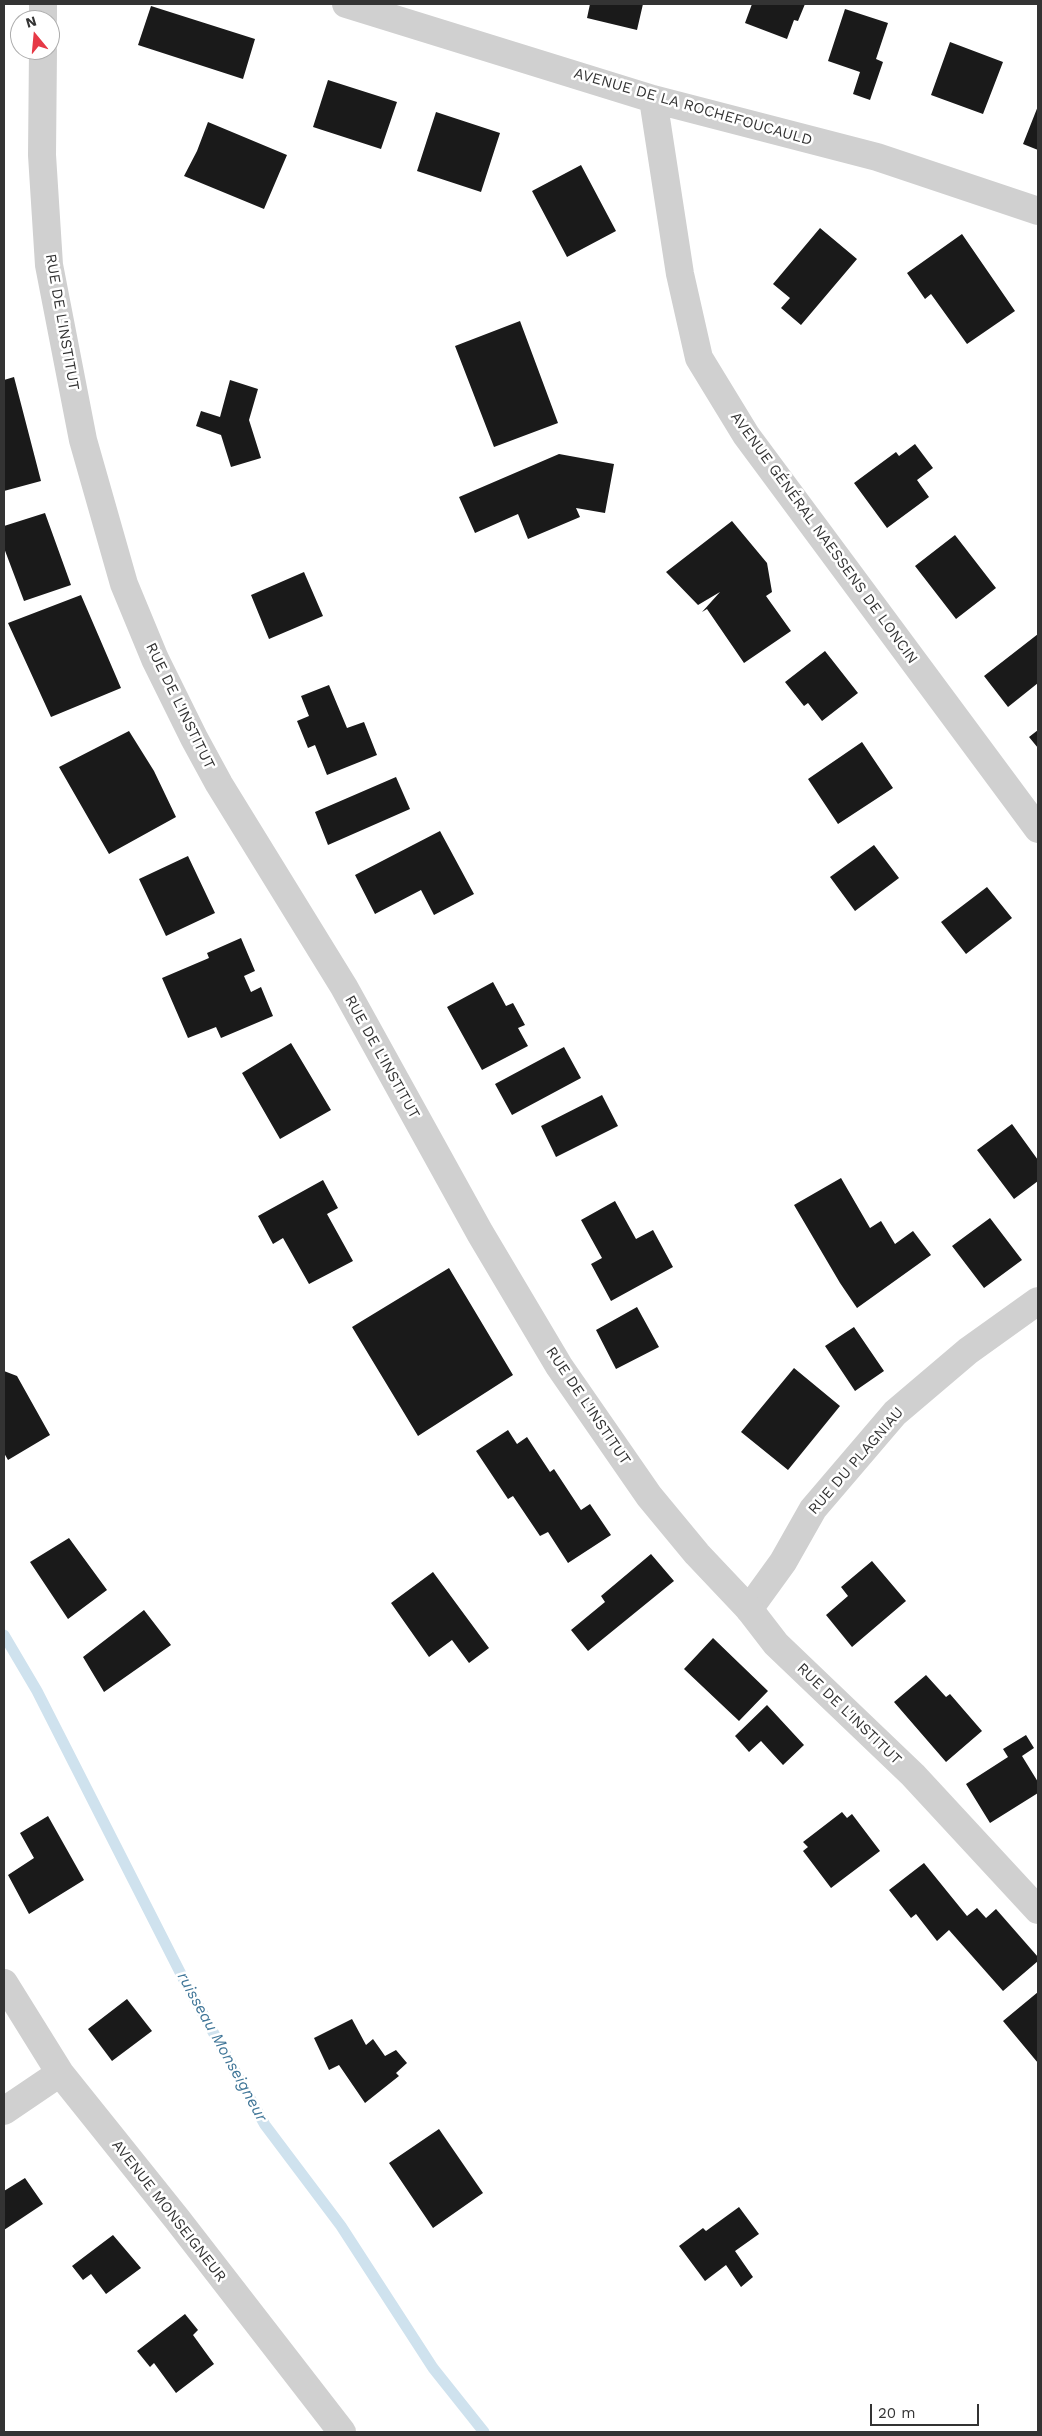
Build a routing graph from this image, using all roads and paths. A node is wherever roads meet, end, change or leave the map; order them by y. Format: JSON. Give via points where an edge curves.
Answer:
{"nodes":[{"id":1,"x":346,"y":4,"type":"edge"},
{"id":2,"x":43,"y":60,"type":"edge"},
{"id":3,"x":653,"y":99,"type":"junction"},
{"id":4,"x":1038,"y":211,"type":"edge"},
{"id":5,"x":1038,"y":830,"type":"edge"},
{"id":6,"x":1038,"y":1301,"type":"edge"},
{"id":7,"x":749,"y":1609,"type":"junction"},
{"id":8,"x":1038,"y":1910,"type":"edge"},
{"id":9,"x":4,"y":1983,"type":"edge"},
{"id":10,"x":60,"y":2073,"type":"junction"},
{"id":11,"x":4,"y":2111,"type":"edge"},
{"id":12,"x":342,"y":2432,"type":"edge"}],
"edges":[{"from":1,"to":3,"type":"street","name":"AVENUE DE LA ROCHEFOUCAULD"},
{"from":2,"to":7,"type":"street","name":"RUE DE L'INSTITUT","via":[[42,155],[49,265],[83,440],[124,584],[156,659],[219,784],[344,988],[471,1217],[559,1366],[649,1496]]},
{"from":3,"to":4,"type":"street","name":"AVENUE DE LA ROCHEFOUCAULD","via":[[878,156]]},
{"from":3,"to":5,"type":"street","name":"AVENUE GÉNÉRAL NAESSENS DE LONCIN","via":[[680,274],[699,358],[746,435]]},
{"from":6,"to":7,"type":"street","name":"RUE DU PLAGNIAU","via":[[968,1352],[895,1413],[813,1508],[783,1562]]},
{"from":7,"to":8,"type":"street","name":"RUE DE L'INSTITUT","via":[[776,1644],[913,1775]]},
{"from":9,"to":10,"type":"street","name":"AVENUE MONSEIGNEUR"},
{"from":10,"to":11,"type":"street"},
{"from":10,"to":12,"type":"street","name":"AVENUE MONSEIGNEUR"}]}
